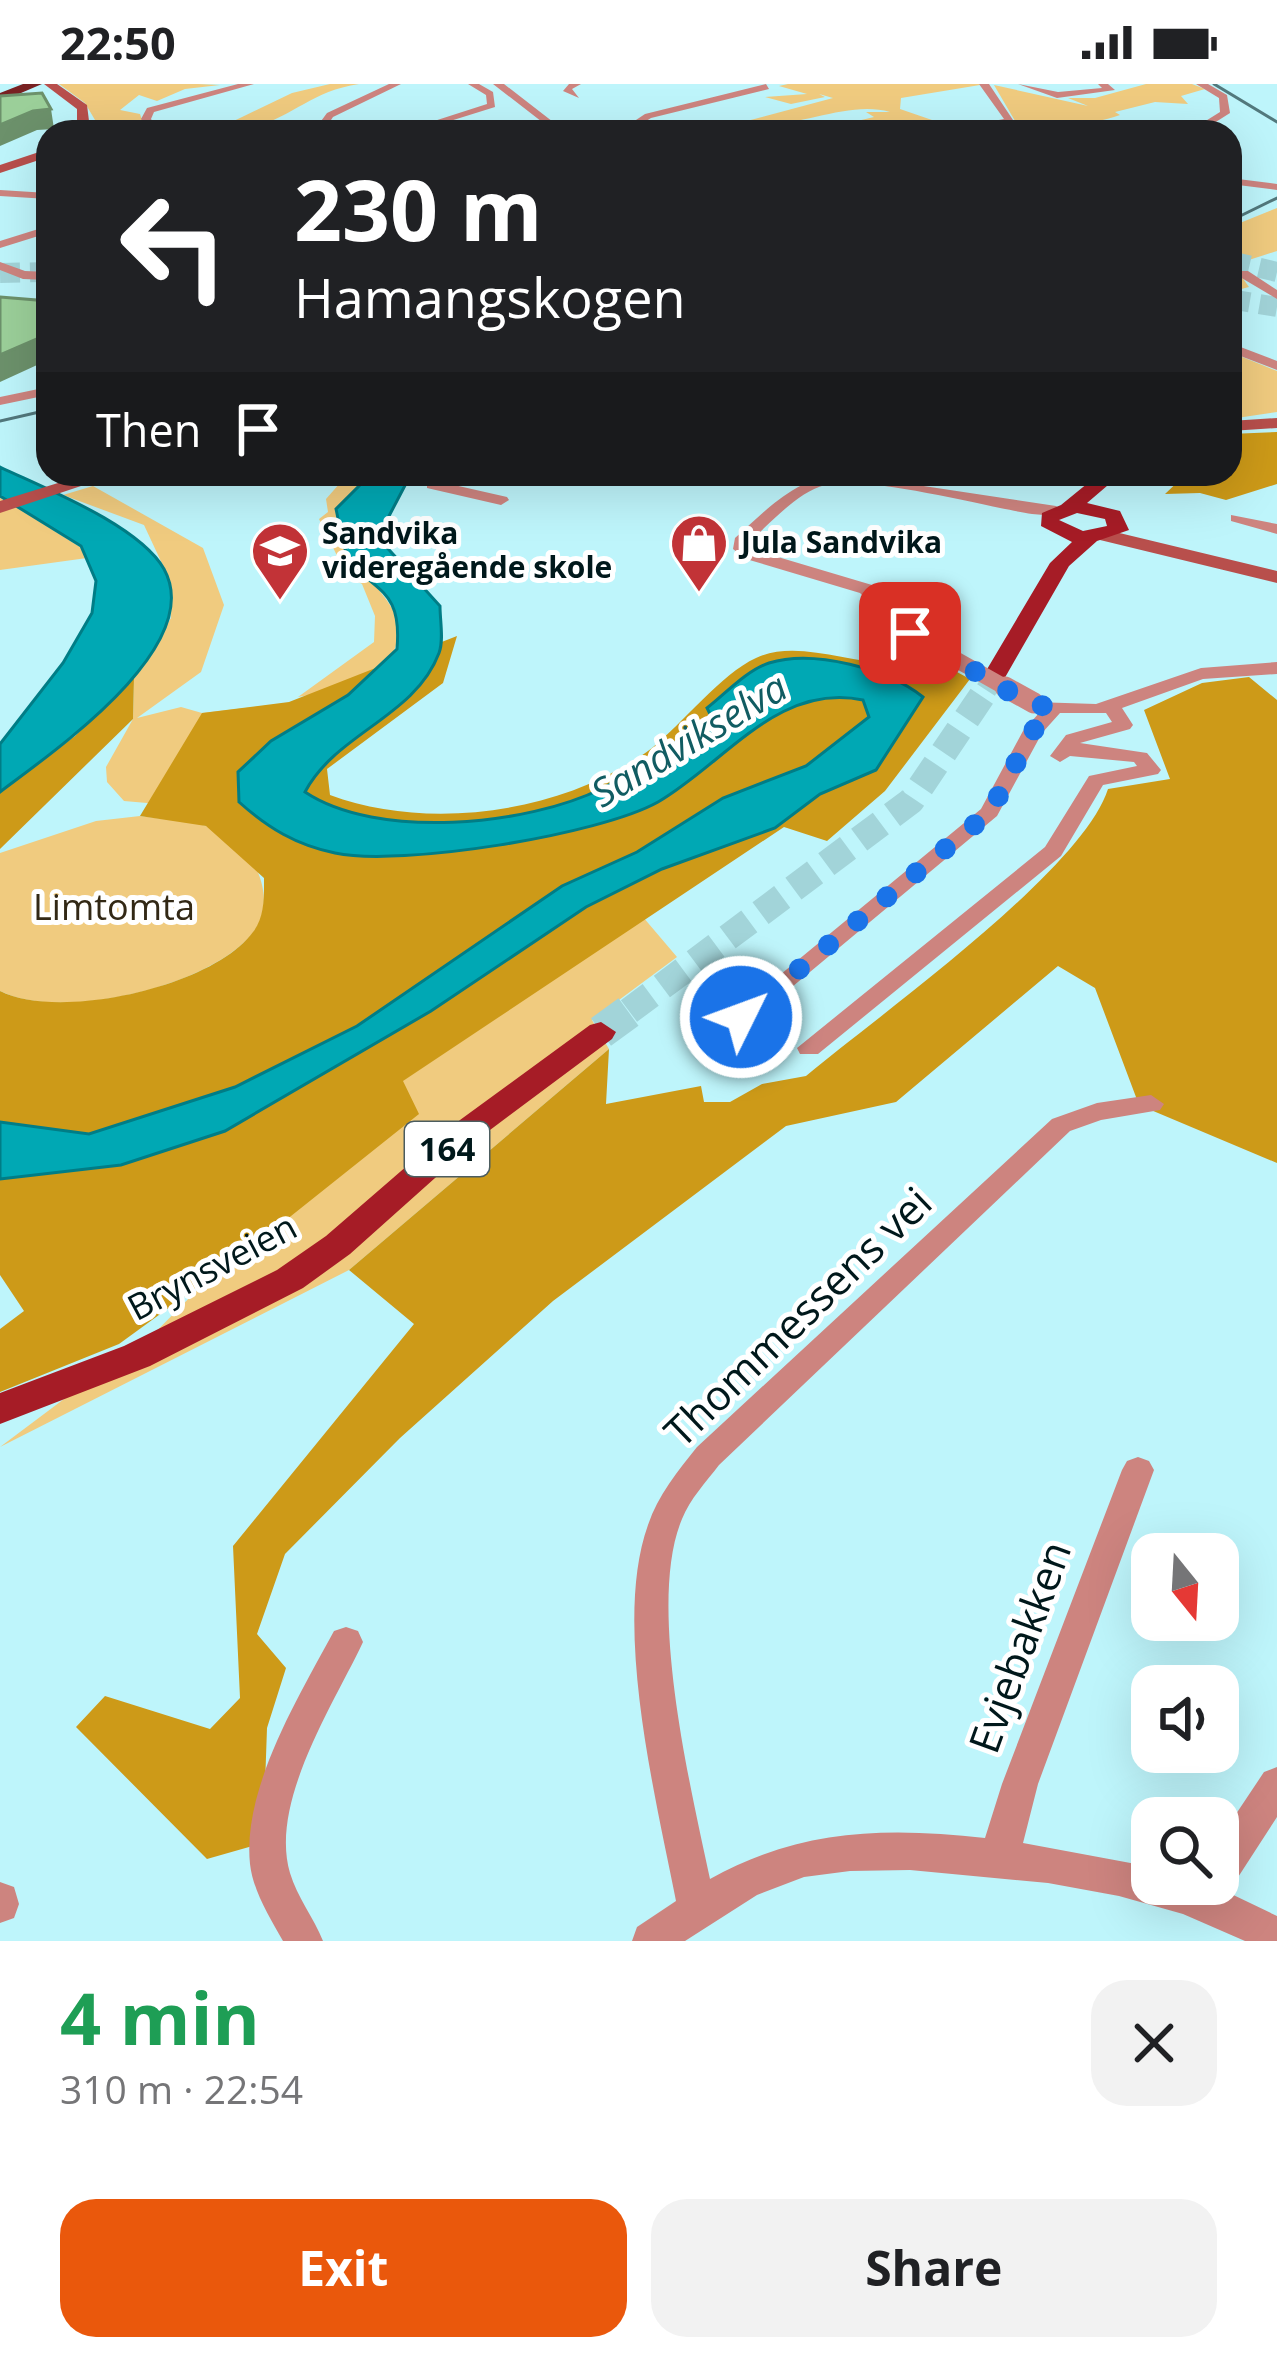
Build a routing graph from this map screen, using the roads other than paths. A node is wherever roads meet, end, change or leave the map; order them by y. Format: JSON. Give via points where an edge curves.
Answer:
{"nodes":[{"id":1,"x":17,"y":84,"type":"edge"},
{"id":2,"x":35,"y":84,"type":"edge"},
{"id":3,"x":396,"y":84,"type":"edge"},
{"id":4,"x":494,"y":84,"type":"edge"},
{"id":5,"x":984,"y":84,"type":"edge"},
{"id":6,"x":1023,"y":84,"type":"edge"},
{"id":7,"x":1103,"y":84,"type":"edge"},
{"id":8,"x":1201,"y":84,"type":"edge"},
{"id":9,"x":240,"y":85,"type":"edge"},
{"id":10,"x":475,"y":85,"type":"edge"},
{"id":11,"x":762,"y":85,"type":"edge"},
{"id":12,"x":55,"y":86,"type":"edge"},
{"id":13,"x":0,"y":94,"type":"edge"},
{"id":14,"x":79,"y":120,"type":"edge"},
{"id":15,"x":147,"y":120,"type":"edge"},
{"id":16,"x":326,"y":120,"type":"edge"},
{"id":17,"x":446,"y":120,"type":"edge"},
{"id":18,"x":544,"y":120,"type":"edge"},
{"id":19,"x":641,"y":120,"type":"edge"},
{"id":20,"x":1007,"y":120,"type":"edge"},
{"id":21,"x":1213,"y":120,"type":"edge"},
{"id":22,"x":36,"y":154,"type":"edge"},
{"id":23,"x":0,"y":167,"type":"edge"},
{"id":24,"x":1242,"y":183,"type":"edge"},
{"id":25,"x":1277,"y":187,"type":"edge"},
{"id":26,"x":0,"y":193,"type":"edge"},
{"id":27,"x":36,"y":195,"type":"edge"},
{"id":28,"x":36,"y":233,"type":"edge"},
{"id":29,"x":0,"y":245,"type":"edge"},
{"id":30,"x":0,"y":266,"type":"edge"},
{"id":31,"x":1244,"y":274,"type":"dead end"},
{"id":32,"x":36,"y":276,"type":"edge"},
{"id":33,"x":1277,"y":295,"type":"edge"},
{"id":34,"x":1242,"y":352,"type":"edge"},
{"id":35,"x":1277,"y":366,"type":"edge"},
{"id":36,"x":36,"y":394,"type":"edge"},
{"id":37,"x":0,"y":401,"type":"edge"},
{"id":38,"x":1277,"y":423,"type":"edge"},
{"id":39,"x":1242,"y":425,"type":"edge"},
{"id":40,"x":66,"y":486,"type":"edge"},
{"id":41,"x":435,"y":486,"type":"dead end"},
{"id":42,"x":813,"y":486,"type":"edge"},
{"id":43,"x":882,"y":486,"type":"edge"},
{"id":44,"x":1097,"y":486,"type":"edge"},
{"id":45,"x":1108,"y":486,"type":"edge"},
{"id":46,"x":501,"y":500,"type":"dead end"},
{"id":47,"x":0,"y":507,"type":"edge"},
{"id":48,"x":1058,"y":518,"type":"junction"},
{"id":49,"x":1237,"y":518,"type":"dead end"},
{"id":50,"x":1106,"y":528,"type":"junction"},
{"id":51,"x":1277,"y":529,"type":"edge"},
{"id":52,"x":1060,"y":563,"type":"junction"},
{"id":53,"x":1277,"y":578,"type":"edge"},
{"id":54,"x":1277,"y":668,"type":"edge"},
{"id":55,"x":995,"y":676,"type":"tunnel mouth"},
{"id":56,"x":1043,"y":706,"type":"junction"},
{"id":57,"x":1112,"y":707,"type":"junction"},
{"id":58,"x":741,"y":1017,"type":"dead end"},
{"id":59,"x":602,"y":1032,"type":"tunnel mouth"},
{"id":60,"x":809,"y":1048,"type":"dead end"},
{"id":61,"x":1151,"y":1104,"type":"dead end"},
{"id":62,"x":78,"y":1382,"type":"junction"},
{"id":63,"x":0,"y":1409,"type":"edge"},
{"id":64,"x":0,"y":1428,"type":"edge"},
{"id":65,"x":1138,"y":1470,"type":"dead end"},
{"id":66,"x":346,"y":1642,"type":"dead end"},
{"id":67,"x":1277,"y":1784,"type":"edge"},
{"id":68,"x":1239,"y":1841,"type":"edge"},
{"id":69,"x":1004,"y":1861,"type":"junction"},
{"id":70,"x":1131,"y":1877,"type":"edge"},
{"id":71,"x":1235,"y":1905,"type":"edge"},
{"id":72,"x":697,"y":1910,"type":"junction"},
{"id":73,"x":1277,"y":1938,"type":"edge"},
{"id":74,"x":304,"y":1941,"type":"edge"},
{"id":75,"x":651,"y":1941,"type":"edge"}],
"edges":[{"from":1,"to":13,"type":"highway"},
{"from":2,"to":13,"type":"highway"},
{"from":3,"to":16,"type":"street"},
{"from":4,"to":10,"type":"street"},
{"from":4,"to":18,"type":"street"},
{"from":5,"to":20,"type":"street"},
{"from":6,"to":7,"type":"street","via":[[1069,96],[1110,90]]},
{"from":8,"to":21,"type":"street","via":[[1224,97],[1225,113]]},
{"from":9,"to":15,"type":"street","via":[[150,110]]},
{"from":10,"to":17,"type":"street","via":[[493,100],[488,108]]},
{"from":11,"to":19,"type":"street"},
{"from":12,"to":14,"type":"main road","via":[[82,107]]},
{"from":22,"to":23,"type":"main road"},
{"from":24,"to":25,"type":"street"},
{"from":26,"to":27,"type":"street"},
{"from":28,"to":29,"type":"street"},
{"from":30,"to":32,"type":"street"},
{"from":31,"to":33,"type":"street"},
{"from":34,"to":35,"type":"street"},
{"from":36,"to":37,"type":"street"},
{"from":38,"to":39,"type":"main road"},
{"from":40,"to":47,"type":"main road"},
{"from":41,"to":46,"type":"street"},
{"from":42,"to":56,"type":"street","bridge":true,"via":[[739,546],[866,589],[910,633]]},
{"from":43,"to":48,"type":"street","bridge":true},
{"from":44,"to":48,"type":"main road"},
{"from":45,"to":50,"type":"main road"},
{"from":48,"to":50,"type":"main road"},
{"from":48,"to":50,"type":"main road"},
{"from":48,"to":52,"type":"main road"},
{"from":49,"to":51,"type":"street"},
{"from":50,"to":52,"type":"main road"},
{"from":50,"to":53,"type":"main road"},
{"from":52,"to":55,"type":"main road"},
{"from":54,"to":57,"type":"street","via":[[1201,674]]},
{"from":56,"to":57,"type":"street"},
{"from":56,"to":58,"type":"street","via":[[990,812]]},
{"from":57,"to":60,"type":"street","via":[[1124,717],[1118,729],[1073,739],[1061,754],[1140,757],[1151,770],[1096,780],[1053,850]]},
{"from":59,"to":62,"type":"main road","name":"Brynsveien","number":"164","via":[[471,1128],[299,1273]]},
{"from":61,"to":72,"type":"street","name":"Thommessens vei","via":[[1061,1125],[708,1456],[680,1492],[661,1533],[655,1638]]},
{"from":62,"to":63,"type":"main road","name":"Brynsveien","number":"164"},
{"from":62,"to":64,"type":"main road","name":"Brynsveien","number":"164"},
{"from":65,"to":69,"type":"street","name":"Evjebakken","via":[[1020,1784]]},
{"from":66,"to":74,"type":"street","via":[[308,1714],[272,1833],[269,1865]]},
{"from":67,"to":68,"type":"street"},
{"from":69,"to":70,"type":"street"},
{"from":69,"to":72,"type":"street","via":[[842,1851],[767,1872]]},
{"from":71,"to":73,"type":"street"},
{"from":72,"to":75,"type":"street"}]}
